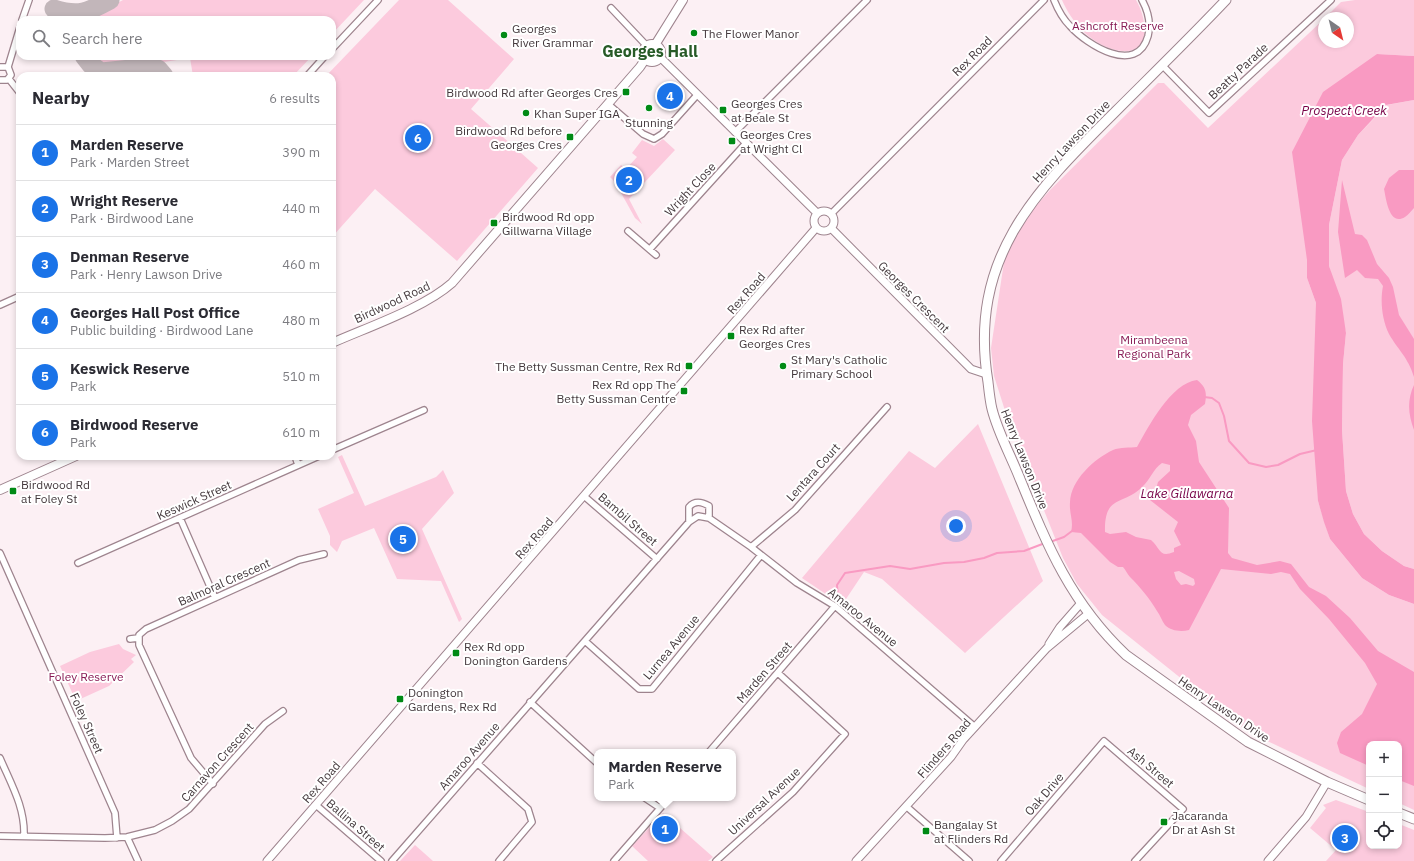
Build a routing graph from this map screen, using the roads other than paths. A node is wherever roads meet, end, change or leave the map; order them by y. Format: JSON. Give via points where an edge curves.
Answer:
{"nodes":[{"id":1,"x":29,"y":0,"type":"edge"},
{"id":2,"x":378,"y":0,"type":"edge"},
{"id":3,"x":683,"y":0,"type":"edge"},
{"id":4,"x":867,"y":0,"type":"edge"},
{"id":5,"x":1044,"y":0,"type":"edge"},
{"id":6,"x":1054,"y":0,"type":"edge"},
{"id":7,"x":1142,"y":0,"type":"edge"},
{"id":8,"x":1226,"y":0,"type":"edge"},
{"id":9,"x":1331,"y":0,"type":"edge"},
{"id":10,"x":611,"y":8,"type":"dead end"},
{"id":11,"x":23,"y":16,"type":"edge"},
{"id":12,"x":16,"y":40,"type":"edge"},
{"id":13,"x":336,"y":45,"type":"edge"},
{"id":14,"x":646,"y":45,"type":"junction"},
{"id":15,"x":655,"y":45,"type":"junction"},
{"id":16,"x":660,"y":57,"type":"junction"},
{"id":17,"x":646,"y":58,"type":"junction"},
{"id":18,"x":321,"y":60,"type":"edge"},
{"id":19,"x":1162,"y":65,"type":"junction"},
{"id":20,"x":0,"y":67,"type":"edge"},
{"id":21,"x":8,"y":67,"type":"junction"},
{"id":22,"x":311,"y":72,"type":"edge"},
{"id":23,"x":9,"y":79,"type":"junction"},
{"id":24,"x":0,"y":80,"type":"edge"},
{"id":25,"x":16,"y":88,"type":"edge"},
{"id":26,"x":697,"y":95,"type":"junction"},
{"id":27,"x":608,"y":104,"type":"junction"},
{"id":28,"x":735,"y":132,"type":"junction"},
{"id":29,"x":746,"y":143,"type":"junction"},
{"id":30,"x":817,"y":213,"type":"junction"},
{"id":31,"x":831,"y":214,"type":"junction"},
{"id":32,"x":816,"y":228,"type":"junction"},
{"id":33,"x":831,"y":228,"type":"junction"},
{"id":34,"x":628,"y":231,"type":"dead end"},
{"id":35,"x":650,"y":249,"type":"junction"},
{"id":36,"x":656,"y":255,"type":"dead end"},
{"id":37,"x":16,"y":298,"type":"edge"},
{"id":38,"x":0,"y":305,"type":"edge"},
{"id":39,"x":336,"y":341,"type":"edge"},
{"id":40,"x":986,"y":374,"type":"junction"},
{"id":41,"x":887,"y":407,"type":"dead end"},
{"id":42,"x":424,"y":410,"type":"dead end"},
{"id":43,"x":336,"y":448,"type":"edge"},
{"id":44,"x":67,"y":460,"type":"edge"},
{"id":45,"x":296,"y":460,"type":"edge"},
{"id":46,"x":310,"y":460,"type":"edge"},
{"id":47,"x":298,"y":465,"type":"junction"},
{"id":48,"x":0,"y":490,"type":"edge"},
{"id":49,"x":584,"y":496,"type":"junction"},
{"id":50,"x":180,"y":518,"type":"junction"},
{"id":51,"x":710,"y":518,"type":"junction"},
{"id":52,"x":689,"y":522,"type":"junction"},
{"id":53,"x":751,"y":547,"type":"junction"},
{"id":54,"x":0,"y":553,"type":"edge"},
{"id":55,"x":324,"y":554,"type":"dead end"},
{"id":56,"x":762,"y":555,"type":"junction"},
{"id":57,"x":657,"y":559,"type":"junction"},
{"id":58,"x":78,"y":563,"type":"dead end"},
{"id":59,"x":215,"y":598,"type":"junction"},
{"id":60,"x":1081,"y":604,"type":"junction"},
{"id":61,"x":836,"y":606,"type":"junction"},
{"id":62,"x":1088,"y":614,"type":"junction"},
{"id":63,"x":138,"y":638,"type":"junction"},
{"id":64,"x":130,"y":639,"type":"dead end"},
{"id":65,"x":585,"y":641,"type":"junction"},
{"id":66,"x":1047,"y":648,"type":"junction"},
{"id":67,"x":778,"y":673,"type":"junction"},
{"id":68,"x":530,"y":702,"type":"junction"},
{"id":69,"x":282,"y":711,"type":"dead end"},
{"id":70,"x":976,"y":727,"type":"junction"},
{"id":71,"x":1104,"y":741,"type":"joint"},
{"id":72,"x":712,"y":749,"type":"edge"},
{"id":73,"x":0,"y":758,"type":"edge"},
{"id":74,"x":594,"y":760,"type":"edge"},
{"id":75,"x":477,"y":763,"type":"junction"},
{"id":76,"x":1327,"y":782,"type":"junction"},
{"id":77,"x":213,"y":784,"type":"junction"},
{"id":78,"x":1366,"y":799,"type":"edge"},
{"id":79,"x":650,"y":801,"type":"edge"},
{"id":80,"x":666,"y":801,"type":"edge"},
{"id":81,"x":316,"y":805,"type":"junction"},
{"id":82,"x":907,"y":807,"type":"junction"},
{"id":83,"x":660,"y":808,"type":"junction"},
{"id":84,"x":1402,"y":814,"type":"edge"},
{"id":85,"x":1414,"y":819,"type":"edge"},
{"id":86,"x":0,"y":836,"type":"edge"},
{"id":87,"x":24,"y":836,"type":"junction"},
{"id":88,"x":127,"y":837,"type":"junction"},
{"id":89,"x":117,"y":838,"type":"junction"},
{"id":90,"x":138,"y":861,"type":"edge"},
{"id":91,"x":267,"y":861,"type":"edge"},
{"id":92,"x":381,"y":861,"type":"edge"},
{"id":93,"x":392,"y":861,"type":"edge"},
{"id":94,"x":499,"y":861,"type":"edge"},
{"id":95,"x":614,"y":861,"type":"edge"},
{"id":96,"x":716,"y":861,"type":"edge"},
{"id":97,"x":856,"y":861,"type":"edge"},
{"id":98,"x":969,"y":861,"type":"edge"},
{"id":99,"x":1001,"y":861,"type":"edge"},
{"id":100,"x":1135,"y":861,"type":"edge"},
{"id":101,"x":1268,"y":861,"type":"edge"}],
"edges":[{"from":1,"to":11,"type":"street"},
{"from":2,"to":13,"type":"street"},
{"from":3,"to":15,"type":"main road"},
{"from":4,"to":28,"type":"street"},
{"from":5,"to":31,"type":"street","name":"Rex Road"},
{"from":6,"to":7,"type":"street","via":[[1066,21],[1082,38],[1108,53],[1125,56],[1138,51],[1147,39],[1148,18]]},
{"from":8,"to":19,"type":"main road","name":"Henry Lawson Drive"},
{"from":9,"to":19,"type":"street","name":"Beatty Parade","via":[[1209,113]]},
{"from":10,"to":14,"type":"street"},
{"from":12,"to":21,"type":"street"},
{"from":14,"to":15,"type":"main road"},
{"from":14,"to":17,"type":"main road","via":[[643,51]]},
{"from":15,"to":16,"type":"main road"},
{"from":16,"to":17,"type":"main road","via":[[654,62]]},
{"from":16,"to":26,"type":"street"},
{"from":17,"to":27,"type":"main road","name":"Birdwood Road"},
{"from":18,"to":22,"type":"street"},
{"from":19,"to":40,"type":"main road","name":"Henry Lawson Drive","via":[[1065,163],[1014,228],[997,264],[987,297],[984,336]]},
{"from":20,"to":21,"type":"street"},
{"from":21,"to":23,"type":"street","via":[[11,72]]},
{"from":23,"to":24,"type":"street"},
{"from":23,"to":25,"type":"street"},
{"from":26,"to":27,"type":"street","via":[[662,134],[654,139],[643,134]]},
{"from":26,"to":28,"type":"street"},
{"from":27,"to":39,"type":"main road","name":"Birdwood Road","via":[[447,288],[421,303]]},
{"from":28,"to":29,"type":"street"},
{"from":29,"to":30,"type":"street"},
{"from":29,"to":35,"type":"street","name":"Wright Close"},
{"from":30,"to":31,"type":"street","via":[[823,211]]},
{"from":30,"to":32,"type":"street","via":[[814,220]]},
{"from":31,"to":33,"type":"street","via":[[834,221]]},
{"from":32,"to":33,"type":"street","via":[[822,231]]},
{"from":32,"to":49,"type":"street","name":"Rex Road"},
{"from":33,"to":40,"type":"street","name":"Georges Crescent","via":[[971,369]]},
{"from":34,"to":35,"type":"street"},
{"from":35,"to":36,"type":"street"},
{"from":37,"to":38,"type":"street"},
{"from":40,"to":60,"type":"main road","name":"Henry Lawson Drive","via":[[992,410],[1046,543]]},
{"from":41,"to":53,"type":"street","name":"Lentara Court","via":[[795,510]]},
{"from":42,"to":43,"type":"street"},
{"from":44,"to":48,"type":"main road"},
{"from":45,"to":47,"type":"street"},
{"from":46,"to":47,"type":"street","name":"Keswick Street"},
{"from":47,"to":50,"type":"street","name":"Keswick Street"},
{"from":49,"to":57,"type":"street","name":"Bambil Street"},
{"from":49,"to":81,"type":"street","name":"Rex Road"},
{"from":50,"to":58,"type":"street","name":"Keswick Street"},
{"from":50,"to":59,"type":"street"},
{"from":51,"to":52,"type":"street","via":[[698,516]]},
{"from":51,"to":52,"type":"street","name":"Amaroo Avenue","via":[[709,506],[701,502],[693,503],[689,507]]},
{"from":51,"to":53,"type":"street","name":"Amaroo Avenue"},
{"from":52,"to":57,"type":"street","name":"Amaroo Avenue"},
{"from":53,"to":56,"type":"street","name":"Amaroo Avenue"},
{"from":54,"to":89,"type":"street","name":"Foley Street","via":[[115,813]]},
{"from":55,"to":59,"type":"street","name":"Balmoral Crescent","via":[[299,560]]},
{"from":56,"to":61,"type":"street","name":"Amaroo Avenue","via":[[797,582]]},
{"from":56,"to":65,"type":"street","name":"Lurnea Avenue","via":[[652,689],[639,689]]},
{"from":57,"to":65,"type":"street","name":"Amaroo Avenue"},
{"from":59,"to":63,"type":"street","name":"Balmoral Crescent","via":[[146,629]]},
{"from":60,"to":62,"type":"main road","name":"Henry Lawson Drive"},
{"from":60,"to":66,"type":"street","name":"Flinders Road","via":[[1051,638]]},
{"from":61,"to":67,"type":"street","name":"Marden Street"},
{"from":61,"to":70,"type":"street","name":"Amaroo Avenue"},
{"from":62,"to":66,"type":"street","name":"Flinders Road"},
{"from":62,"to":76,"type":"main road","name":"Henry Lawson Drive","via":[[1126,655],[1211,717],[1248,742]]},
{"from":63,"to":64,"type":"street"},
{"from":63,"to":77,"type":"street","via":[[191,758]]},
{"from":65,"to":68,"type":"street","name":"Amaroo Avenue"},
{"from":66,"to":70,"type":"street","name":"Flinders Road"},
{"from":67,"to":72,"type":"street","name":"Marden Street"},
{"from":67,"to":96,"type":"street","name":"Universal Avenue","via":[[845,734],[793,792]]},
{"from":68,"to":74,"type":"street"},
{"from":68,"to":75,"type":"street","name":"Amaroo Avenue"},
{"from":69,"to":77,"type":"street","name":"Carnavon Crescent","via":[[265,724]]},
{"from":70,"to":82,"type":"street","name":"Flinders Road"},
{"from":71,"to":99,"type":"street","name":"Oak Drive"},
{"from":71,"to":100,"type":"street","name":"Ash Street","via":[[1183,809]]},
{"from":73,"to":87,"type":"street","via":[[21,807],[25,823]]},
{"from":75,"to":93,"type":"street","name":"Amaroo Avenue"},
{"from":75,"to":94,"type":"street","via":[[528,809],[532,822]]},
{"from":76,"to":78,"type":"main road","name":"Henry Lawson Drive"},
{"from":76,"to":101,"type":"street","via":[[1306,817]]},
{"from":77,"to":88,"type":"street","name":"Carnavon Crescent","via":[[189,809],[172,821],[146,833]]},
{"from":79,"to":83,"type":"street"},
{"from":80,"to":83,"type":"street"},
{"from":81,"to":91,"type":"street","name":"Rex Road"},
{"from":81,"to":92,"type":"street","name":"Ballina Street"},
{"from":82,"to":97,"type":"street","name":"Flinders Road"},
{"from":82,"to":98,"type":"street"},
{"from":83,"to":95,"type":"street"},
{"from":84,"to":85,"type":"main road"},
{"from":86,"to":87,"type":"street","name":"Carnavon Crescent"},
{"from":87,"to":89,"type":"street","name":"Carnavon Crescent"},
{"from":88,"to":89,"type":"street","name":"Carnavon Crescent"},
{"from":88,"to":90,"type":"street"}]}
